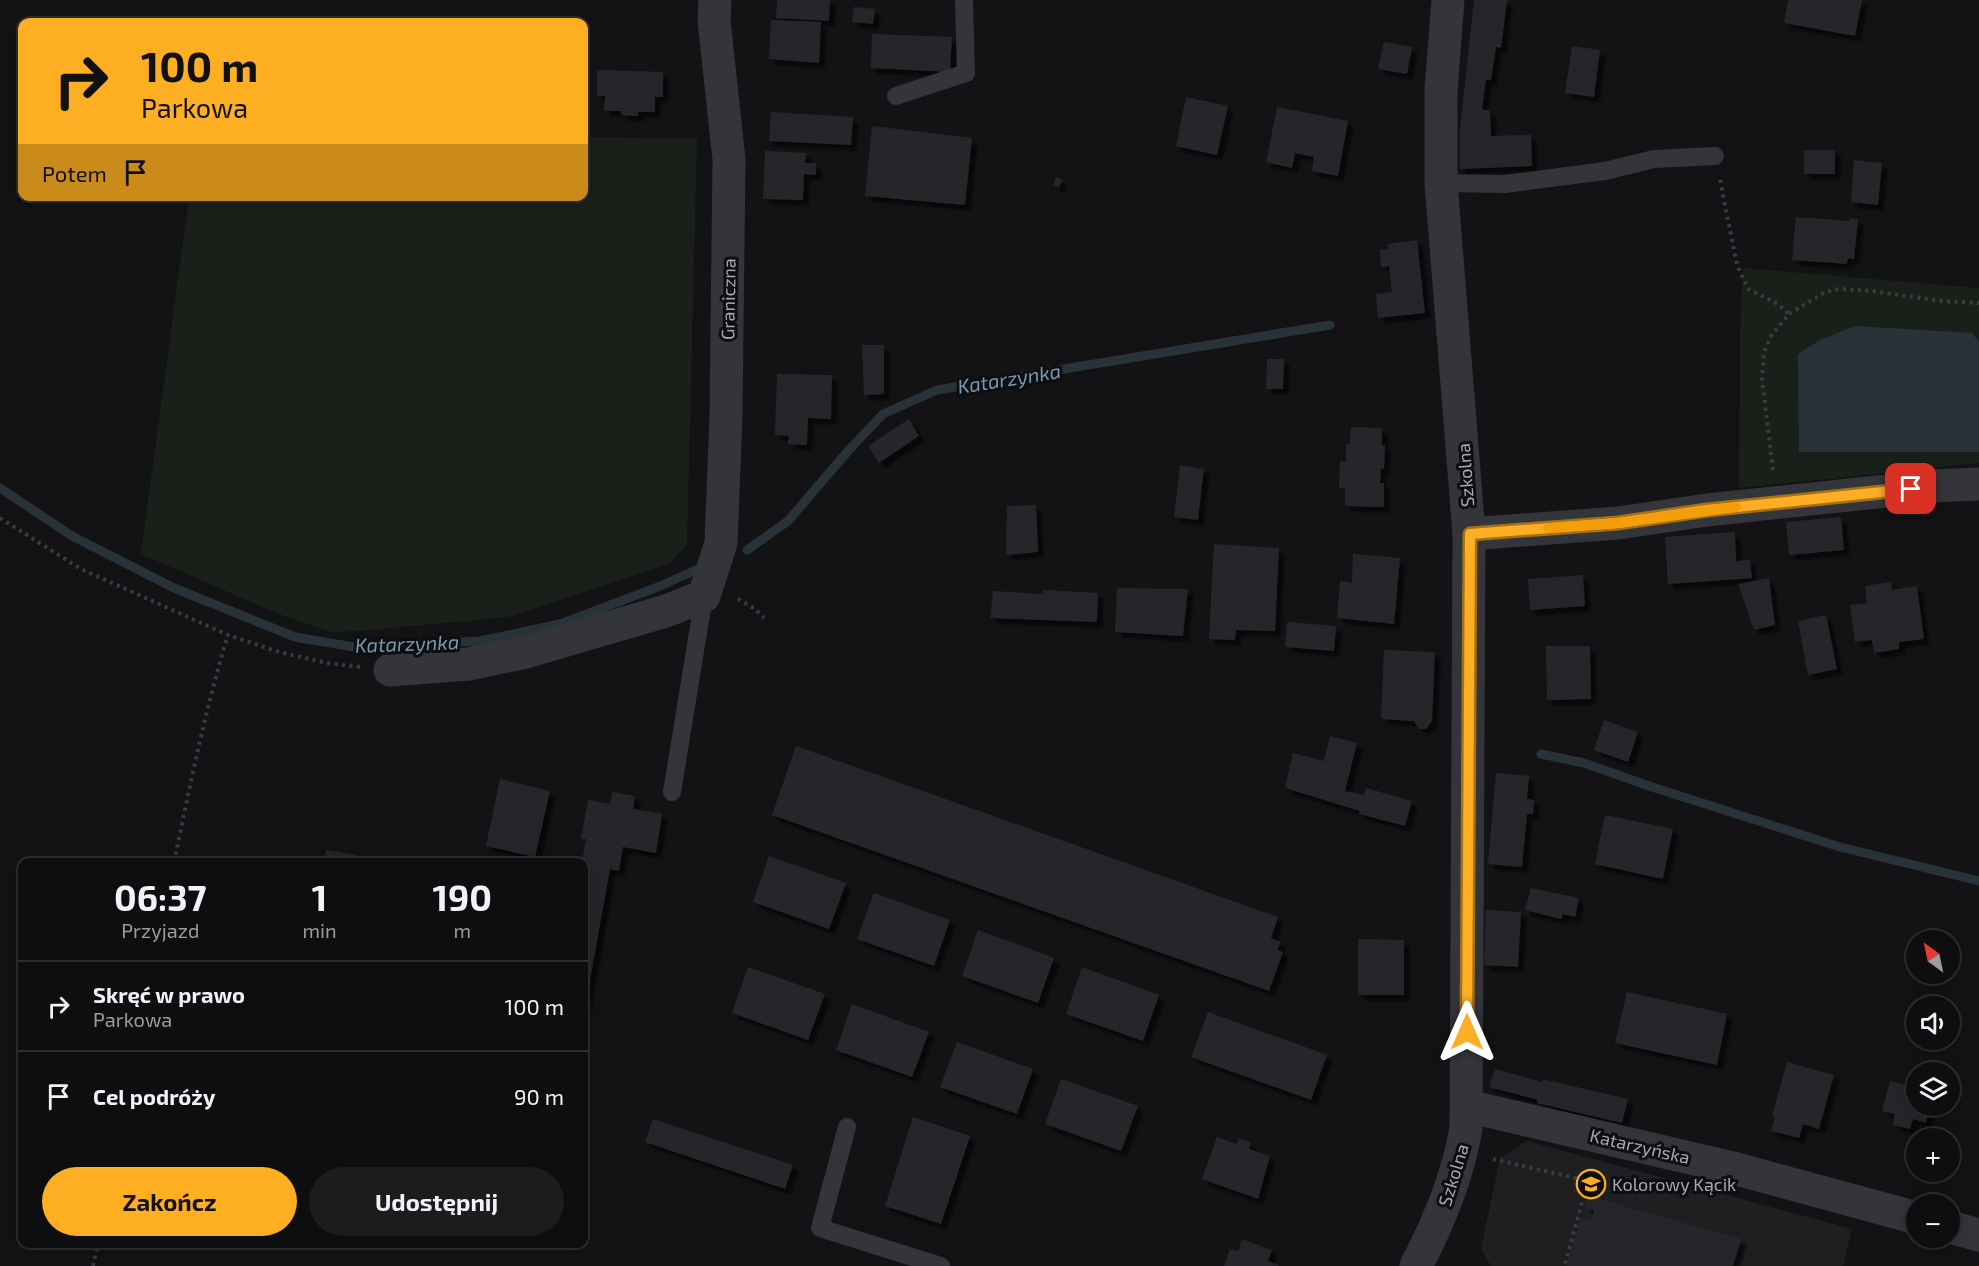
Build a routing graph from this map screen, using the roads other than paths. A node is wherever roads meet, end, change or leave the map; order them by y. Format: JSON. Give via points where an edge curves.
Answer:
{"nodes":[{"id":1,"x":715,"y":0,"type":"edge"},
{"id":2,"x":964,"y":0,"type":"edge"},
{"id":3,"x":1448,"y":0,"type":"edge"},
{"id":4,"x":896,"y":96,"type":"dead end"},
{"id":5,"x":1715,"y":156,"type":"road end"},
{"id":6,"x":1441,"y":183,"type":"junction"},
{"id":7,"x":1979,"y":484,"type":"edge"},
{"id":8,"x":1470,"y":534,"type":"junction"},
{"id":9,"x":704,"y":596,"type":"junction"},
{"id":10,"x":390,"y":670,"type":"road end"},
{"id":11,"x":672,"y":792,"type":"dead end"},
{"id":12,"x":1467,"y":1106,"type":"junction"},
{"id":13,"x":847,"y":1127,"type":"dead end"},
{"id":14,"x":1906,"y":1215,"type":"edge"},
{"id":15,"x":1960,"y":1230,"type":"edge"},
{"id":16,"x":1979,"y":1235,"type":"edge"},
{"id":17,"x":941,"y":1266,"type":"edge"},
{"id":18,"x":1416,"y":1266,"type":"edge"}],
"edges":[{"from":1,"to":9,"type":"street","name":"Graniczna","via":[[729,159],[726,416],[721,543]]},
{"from":2,"to":4,"type":"lane","via":[[966,73]]},
{"from":3,"to":6,"type":"street","name":"Szkolna","via":[[1441,90]]},
{"from":5,"to":6,"type":"lane","via":[[1654,159],[1605,171],[1505,184]]},
{"from":6,"to":8,"type":"street","name":"Szkolna"},
{"from":7,"to":8,"type":"street","via":[[1707,510],[1618,523]]},
{"from":8,"to":12,"type":"street","name":"Szkolna"},
{"from":9,"to":10,"type":"street","via":[[526,652],[469,664]]},
{"from":9,"to":11,"type":"lane"},
{"from":12,"to":14,"type":"street","name":"Katarzyńska","via":[[1733,1168]]},
{"from":12,"to":18,"type":"street","name":"Szkolna","via":[[1456,1172],[1440,1218]]},
{"from":13,"to":17,"type":"lane","via":[[820,1228]]},
{"from":15,"to":16,"type":"street"}]}
